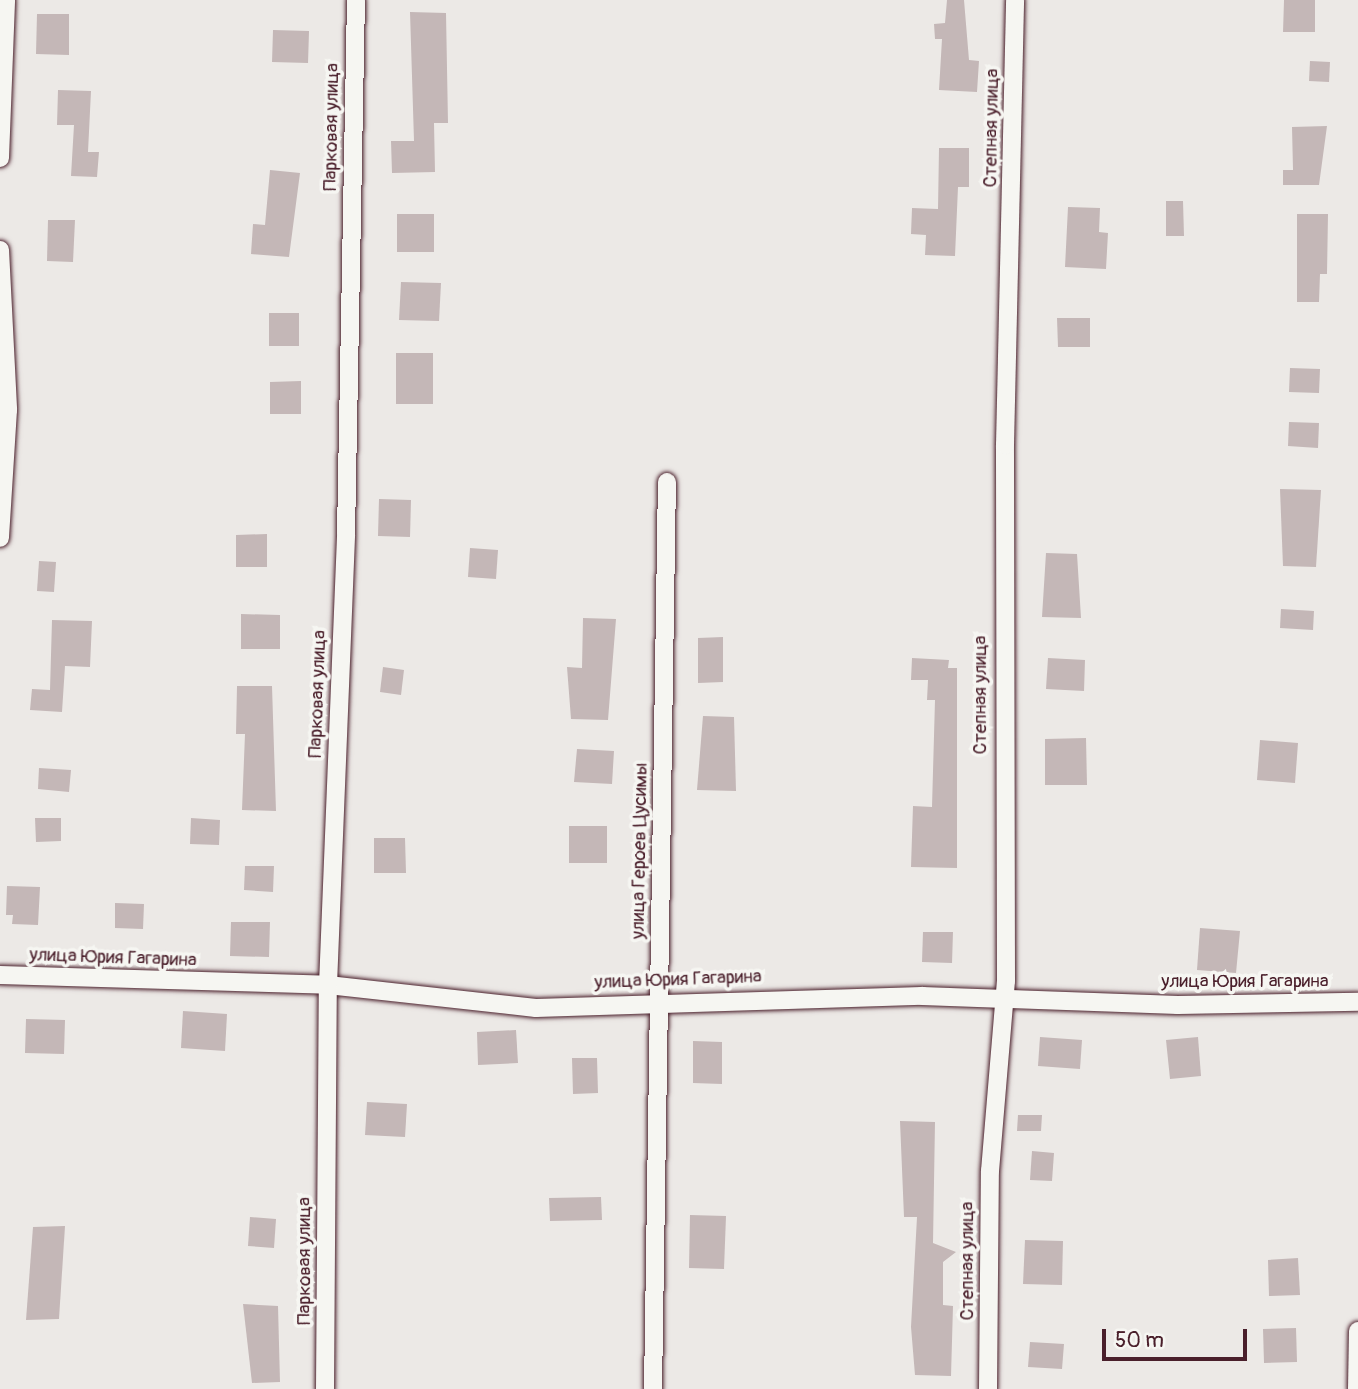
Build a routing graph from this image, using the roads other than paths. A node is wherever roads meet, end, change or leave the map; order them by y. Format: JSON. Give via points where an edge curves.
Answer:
{"nodes":[{"id":1,"x":6,"y":0,"type":"edge"},
{"id":2,"x":356,"y":0,"type":"edge"},
{"id":3,"x":1015,"y":0,"type":"edge"},
{"id":4,"x":0,"y":158,"type":"edge"},
{"id":5,"x":0,"y":250,"type":"edge"},
{"id":6,"x":667,"y":482,"type":"dead end"},
{"id":7,"x":0,"y":538,"type":"edge"},
{"id":8,"x":0,"y":975,"type":"edge"},
{"id":9,"x":328,"y":985,"type":"junction"},
{"id":10,"x":1003,"y":997,"type":"junction"},
{"id":11,"x":658,"y":1002,"type":"junction"},
{"id":12,"x":1358,"y":1002,"type":"edge"},
{"id":13,"x":1358,"y":1331,"type":"edge"},
{"id":14,"x":326,"y":1389,"type":"edge"},
{"id":15,"x":653,"y":1389,"type":"edge"},
{"id":16,"x":988,"y":1389,"type":"edge"},
{"id":17,"x":1357,"y":1389,"type":"edge"}],
"edges":[{"from":1,"to":4,"type":"street"},
{"from":2,"to":9,"type":"street","name":"Парковая улица","via":[[346,534]]},
{"from":3,"to":10,"type":"street","name":"Степная улица"},
{"from":5,"to":7,"type":"street","via":[[8,410]]},
{"from":6,"to":11,"type":"street","name":"улица Героев Цусимы"},
{"from":8,"to":9,"type":"street","name":"улица Юрия Гагарина"},
{"from":9,"to":11,"type":"street","name":"улица Юрия Гагарина","via":[[536,1008]]},
{"from":9,"to":14,"type":"street","name":"Парковая улица"},
{"from":10,"to":11,"type":"street","name":"улица Юрия Гагарина"},
{"from":10,"to":12,"type":"street","name":"улица Юрия Гагарина","via":[[1178,1005]]},
{"from":10,"to":16,"type":"street","name":"Степная улица","via":[[990,1171]]},
{"from":11,"to":15,"type":"street","name":"улица Героев Цусимы"},
{"from":13,"to":17,"type":"street"}]}
